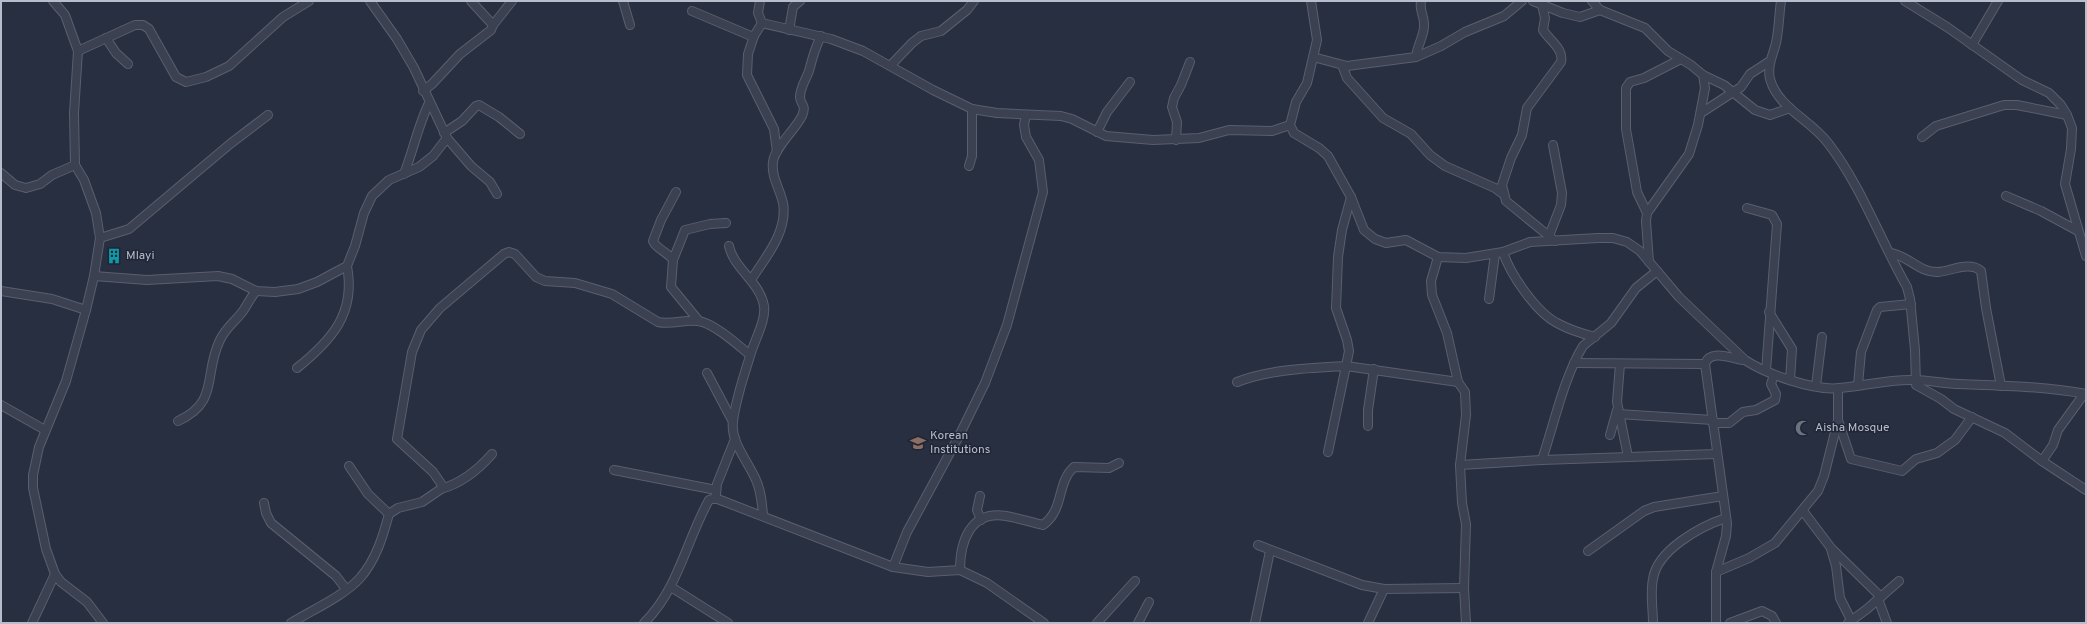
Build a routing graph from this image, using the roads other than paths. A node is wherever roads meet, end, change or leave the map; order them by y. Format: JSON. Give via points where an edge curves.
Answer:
{"nodes":[{"id":1,"x":53,"y":1,"type":"edge"},
{"id":2,"x":309,"y":1,"type":"edge"},
{"id":3,"x":370,"y":1,"type":"edge"},
{"id":4,"x":471,"y":1,"type":"edge"},
{"id":5,"x":512,"y":1,"type":"edge"},
{"id":6,"x":623,"y":1,"type":"edge"},
{"id":7,"x":760,"y":1,"type":"edge"},
{"id":8,"x":800,"y":1,"type":"edge"},
{"id":9,"x":974,"y":1,"type":"edge"},
{"id":10,"x":1311,"y":1,"type":"edge"},
{"id":11,"x":1522,"y":1,"type":"edge"},
{"id":12,"x":1533,"y":1,"type":"edge"},
{"id":13,"x":1592,"y":1,"type":"edge"},
{"id":14,"x":1781,"y":1,"type":"edge"},
{"id":15,"x":1905,"y":1,"type":"edge"},
{"id":16,"x":1998,"y":1,"type":"edge"},
{"id":17,"x":1421,"y":2,"type":"edge"},
{"id":18,"x":1542,"y":5,"type":"junction"},
{"id":19,"x":1600,"y":10,"type":"junction"},
{"id":20,"x":692,"y":11,"type":"dead end"},
{"id":21,"x":762,"y":23,"type":"junction"},
{"id":22,"x":493,"y":25,"type":"junction"},
{"id":23,"x":630,"y":25,"type":"dead end"},
{"id":24,"x":789,"y":30,"type":"junction"},
{"id":25,"x":754,"y":36,"type":"junction"},
{"id":26,"x":821,"y":36,"type":"junction"},
{"id":27,"x":106,"y":38,"type":"junction"},
{"id":28,"x":1972,"y":45,"type":"junction"},
{"id":29,"x":78,"y":51,"type":"junction"},
{"id":30,"x":1313,"y":56,"type":"junction"},
{"id":31,"x":1416,"y":57,"type":"junction"},
{"id":32,"x":1681,"y":59,"type":"junction"},
{"id":33,"x":1770,"y":61,"type":"junction"},
{"id":34,"x":1190,"y":62,"type":"dead end"},
{"id":35,"x":128,"y":64,"type":"dead end"},
{"id":36,"x":891,"y":65,"type":"junction"},
{"id":37,"x":1342,"y":65,"type":"junction"},
{"id":38,"x":1703,"y":75,"type":"junction"},
{"id":39,"x":1130,"y":82,"type":"dead end"},
{"id":40,"x":423,"y":90,"type":"junction"},
{"id":41,"x":1734,"y":92,"type":"junction"},
{"id":42,"x":430,"y":104,"type":"junction"},
{"id":43,"x":1790,"y":108,"type":"junction"},
{"id":44,"x":972,"y":109,"type":"junction"},
{"id":45,"x":1701,"y":113,"type":"junction"},
{"id":46,"x":268,"y":115,"type":"dead end"},
{"id":47,"x":1026,"y":115,"type":"junction"},
{"id":48,"x":2068,"y":115,"type":"junction"},
{"id":49,"x":1290,"y":126,"type":"junction"},
{"id":50,"x":1097,"y":132,"type":"junction"},
{"id":51,"x":520,"y":134,"type":"dead end"},
{"id":52,"x":445,"y":136,"type":"junction"},
{"id":53,"x":1922,"y":137,"type":"dead end"},
{"id":54,"x":1176,"y":140,"type":"junction"},
{"id":55,"x":1553,"y":145,"type":"dead end"},
{"id":56,"x":777,"y":152,"type":"junction"},
{"id":57,"x":76,"y":165,"type":"junction"},
{"id":58,"x":969,"y":166,"type":"dead end"},
{"id":59,"x":1,"y":173,"type":"edge"},
{"id":60,"x":404,"y":174,"type":"junction"},
{"id":61,"x":676,"y":192,"type":"dead end"},
{"id":62,"x":497,"y":194,"type":"dead end"},
{"id":63,"x":1503,"y":194,"type":"junction"},
{"id":64,"x":2006,"y":196,"type":"dead end"},
{"id":65,"x":1351,"y":197,"type":"junction"},
{"id":66,"x":1747,"y":208,"type":"dead end"},
{"id":67,"x":1648,"y":213,"type":"junction"},
{"id":68,"x":726,"y":223,"type":"dead end"},
{"id":69,"x":2078,"y":231,"type":"junction"},
{"id":70,"x":100,"y":238,"type":"junction"},
{"id":71,"x":1552,"y":239,"type":"junction"},
{"id":72,"x":729,"y":246,"type":"dead end"},
{"id":73,"x":2085,"y":250,"type":"edge"},
{"id":74,"x":1504,"y":252,"type":"junction"},
{"id":75,"x":1890,"y":253,"type":"junction"},
{"id":76,"x":1495,"y":254,"type":"junction"},
{"id":77,"x":1438,"y":257,"type":"junction"},
{"id":78,"x":672,"y":260,"type":"junction"},
{"id":79,"x":1649,"y":262,"type":"junction"},
{"id":80,"x":347,"y":266,"type":"junction"},
{"id":81,"x":1657,"y":271,"type":"junction"},
{"id":82,"x":94,"y":276,"type":"junction"},
{"id":83,"x":751,"y":280,"type":"junction"},
{"id":84,"x":1,"y":291,"type":"edge"},
{"id":85,"x":256,"y":291,"type":"junction"},
{"id":86,"x":1489,"y":299,"type":"dead end"},
{"id":87,"x":1911,"y":304,"type":"junction"},
{"id":88,"x":86,"y":310,"type":"junction"},
{"id":89,"x":1770,"y":312,"type":"junction"},
{"id":90,"x":699,"y":321,"type":"junction"},
{"id":91,"x":1595,"y":337,"type":"junction"},
{"id":92,"x":1822,"y":337,"type":"dead end"},
{"id":93,"x":750,"y":355,"type":"junction"},
{"id":94,"x":1744,"y":360,"type":"junction"},
{"id":95,"x":1574,"y":364,"type":"junction"},
{"id":96,"x":1620,"y":364,"type":"junction"},
{"id":97,"x":1704,"y":364,"type":"junction"},
{"id":98,"x":1346,"y":366,"type":"junction"},
{"id":99,"x":297,"y":368,"type":"dead end"},
{"id":100,"x":1374,"y":369,"type":"junction"},
{"id":101,"x":1766,"y":371,"type":"junction"},
{"id":102,"x":707,"y":373,"type":"dead end"},
{"id":103,"x":1774,"y":374,"type":"junction"},
{"id":104,"x":1790,"y":380,"type":"junction"},
{"id":105,"x":1915,"y":380,"type":"junction"},
{"id":106,"x":1238,"y":382,"type":"dead end"},
{"id":107,"x":1458,"y":382,"type":"junction"},
{"id":108,"x":1858,"y":385,"type":"junction"},
{"id":109,"x":1816,"y":386,"type":"junction"},
{"id":110,"x":2001,"y":386,"type":"junction"},
{"id":111,"x":1838,"y":389,"type":"junction"},
{"id":112,"x":2085,"y":394,"type":"edge"},
{"id":113,"x":1,"y":405,"type":"edge"},
{"id":114,"x":1618,"y":412,"type":"junction"},
{"id":115,"x":1972,"y":417,"type":"junction"},
{"id":116,"x":1838,"y":420,"type":"junction"},
{"id":117,"x":178,"y":421,"type":"dead end"},
{"id":118,"x":1713,"y":421,"type":"junction"},
{"id":119,"x":733,"y":422,"type":"junction"},
{"id":120,"x":1368,"y":426,"type":"dead end"},
{"id":121,"x":45,"y":430,"type":"junction"},
{"id":122,"x":1610,"y":435,"type":"dead end"},
{"id":123,"x":735,"y":439,"type":"junction"},
{"id":124,"x":1328,"y":452,"type":"dead end"},
{"id":125,"x":492,"y":454,"type":"dead end"},
{"id":126,"x":1716,"y":454,"type":"junction"},
{"id":127,"x":1628,"y":457,"type":"junction"},
{"id":128,"x":1542,"y":460,"type":"junction"},
{"id":129,"x":2042,"y":461,"type":"junction"},
{"id":130,"x":1119,"y":463,"type":"dead end"},
{"id":131,"x":1460,"y":465,"type":"junction"},
{"id":132,"x":349,"y":466,"type":"dead end"},
{"id":133,"x":614,"y":470,"type":"dead end"},
{"id":134,"x":441,"y":489,"type":"junction"},
{"id":135,"x":2086,"y":490,"type":"edge"},
{"id":136,"x":716,"y":494,"type":"junction"},
{"id":137,"x":980,"y":496,"type":"dead end"},
{"id":138,"x":1723,"y":496,"type":"junction"},
{"id":139,"x":264,"y":504,"type":"dead end"},
{"id":140,"x":1803,"y":511,"type":"junction"},
{"id":141,"x":390,"y":514,"type":"junction"},
{"id":142,"x":763,"y":515,"type":"junction"},
{"id":143,"x":1726,"y":518,"type":"junction"},
{"id":144,"x":980,"y":520,"type":"junction"},
{"id":145,"x":1258,"y":545,"type":"dead end"},
{"id":146,"x":1831,"y":548,"type":"junction"},
{"id":147,"x":1270,"y":551,"type":"junction"},
{"id":148,"x":1588,"y":551,"type":"dead end"},
{"id":149,"x":893,"y":567,"type":"junction"},
{"id":150,"x":960,"y":570,"type":"junction"},
{"id":151,"x":1716,"y":572,"type":"junction"},
{"id":152,"x":55,"y":574,"type":"junction"},
{"id":153,"x":1135,"y":581,"type":"dead end"},
{"id":154,"x":1899,"y":581,"type":"dead end"},
{"id":155,"x":671,"y":587,"type":"junction"},
{"id":156,"x":1464,"y":588,"type":"junction"},
{"id":157,"x":346,"y":589,"type":"junction"},
{"id":158,"x":1384,"y":590,"type":"junction"},
{"id":159,"x":1880,"y":598,"type":"junction"},
{"id":160,"x":1149,"y":602,"type":"dead end"},
{"id":161,"x":1849,"y":622,"type":"edge"},
{"id":162,"x":32,"y":623,"type":"edge"},
{"id":163,"x":103,"y":623,"type":"edge"},
{"id":164,"x":291,"y":623,"type":"edge"},
{"id":165,"x":644,"y":623,"type":"edge"},
{"id":166,"x":728,"y":623,"type":"edge"},
{"id":167,"x":1044,"y":623,"type":"edge"},
{"id":168,"x":1097,"y":623,"type":"edge"},
{"id":169,"x":1138,"y":623,"type":"edge"},
{"id":170,"x":1256,"y":623,"type":"edge"},
{"id":171,"x":1368,"y":623,"type":"edge"},
{"id":172,"x":1466,"y":623,"type":"edge"},
{"id":173,"x":1653,"y":623,"type":"edge"},
{"id":174,"x":1716,"y":623,"type":"edge"},
{"id":175,"x":1730,"y":623,"type":"edge"},
{"id":176,"x":1776,"y":623,"type":"edge"},
{"id":177,"x":1887,"y":623,"type":"edge"}],
"edges":[{"from":1,"to":29,"type":"street","via":[[65,15]]},
{"from":2,"to":27,"type":"street","via":[[283,17],[229,66],[206,77],[186,82],[176,77],[146,26],[135,25]]},
{"from":3,"to":40,"type":"street","via":[[400,44]]},
{"from":4,"to":22,"type":"street"},
{"from":5,"to":22,"type":"street"},
{"from":6,"to":23,"type":"street"},
{"from":7,"to":21,"type":"street","via":[[758,13]]},
{"from":8,"to":24,"type":"street","via":[[793,7]]},
{"from":9,"to":36,"type":"street","via":[[941,31],[921,36]]},
{"from":10,"to":30,"type":"street","via":[[1317,40]]},
{"from":11,"to":31,"type":"street","via":[[1504,16]]},
{"from":12,"to":18,"type":"street"},
{"from":13,"to":19,"type":"street"},
{"from":14,"to":33,"type":"street","via":[[1777,36]]},
{"from":15,"to":28,"type":"street"},
{"from":16,"to":28,"type":"street"},
{"from":17,"to":31,"type":"street","via":[[1424,29],[1417,46]]},
{"from":18,"to":19,"type":"street","via":[[1580,17]]},
{"from":18,"to":63,"type":"street","via":[[1543,30],[1559,49],[1561,62],[1527,108],[1522,135],[1503,180]]},
{"from":19,"to":32,"type":"street","via":[[1644,28],[1668,51]]},
{"from":20,"to":25,"type":"street"},
{"from":21,"to":24,"type":"street"},
{"from":21,"to":25,"type":"street"},
{"from":22,"to":40,"type":"street","via":[[486,35],[460,54]]},
{"from":24,"to":26,"type":"street"},
{"from":25,"to":56,"type":"street","via":[[748,54],[747,75],[774,129]]},
{"from":26,"to":36,"type":"street","via":[[863,51]]},
{"from":26,"to":56,"type":"street","via":[[811,58],[800,96],[804,106],[803,114]]},
{"from":27,"to":29,"type":"street"},
{"from":27,"to":35,"type":"street"},
{"from":28,"to":48,"type":"street","via":[[2022,80],[2049,93]]},
{"from":29,"to":57,"type":"street","via":[[74,112]]},
{"from":30,"to":37,"type":"street"},
{"from":30,"to":49,"type":"street","via":[[1307,83],[1296,102]]},
{"from":31,"to":37,"type":"street"},
{"from":32,"to":38,"type":"street"},
{"from":32,"to":67,"type":"street","via":[[1644,78],[1630,82],[1626,88],[1626,128],[1634,180]]},
{"from":33,"to":41,"type":"street","via":[[1750,74],[1744,84]]},
{"from":33,"to":43,"type":"street","via":[[1772,85]]},
{"from":34,"to":54,"type":"street","via":[[1172,107],[1177,122]]},
{"from":36,"to":44,"type":"street"},
{"from":37,"to":63,"type":"street","via":[[1350,84],[1382,118],[1410,134],[1430,155],[1445,166]]},
{"from":38,"to":41,"type":"street"},
{"from":38,"to":45,"type":"street","via":[[1705,88]]},
{"from":39,"to":50,"type":"street","via":[[1107,112]]},
{"from":40,"to":42,"type":"street"},
{"from":41,"to":43,"type":"street","via":[[1748,105],[1764,114],[1775,114]]},
{"from":41,"to":45,"type":"street"},
{"from":42,"to":52,"type":"street"},
{"from":42,"to":60,"type":"street","via":[[421,122]]},
{"from":43,"to":75,"type":"street","via":[[1807,121],[1831,146],[1856,185]]},
{"from":44,"to":47,"type":"street"},
{"from":44,"to":58,"type":"street","via":[[972,156]]},
{"from":45,"to":67,"type":"street","via":[[1685,162]]},
{"from":46,"to":70,"type":"street","via":[[129,229]]},
{"from":47,"to":50,"type":"street","via":[[1072,119]]},
{"from":47,"to":149,"type":"street","via":[[1026,136],[1039,160],[1043,192],[1007,325],[985,382],[907,532]]},
{"from":48,"to":53,"type":"street","via":[[2017,105],[2004,105],[1936,126]]},
{"from":48,"to":69,"type":"street","via":[[2072,137],[2065,184]]},
{"from":49,"to":54,"type":"street","via":[[1272,131],[1229,130],[1209,136]]},
{"from":49,"to":65,"type":"street","via":[[1294,133],[1314,144],[1328,156]]},
{"from":50,"to":54,"type":"street","via":[[1106,136]]},
{"from":51,"to":52,"type":"street","via":[[479,105]]},
{"from":52,"to":60,"type":"street","via":[[432,156],[419,167]]},
{"from":52,"to":62,"type":"street","via":[[471,166],[490,182]]},
{"from":55,"to":71,"type":"street","via":[[1562,193]]},
{"from":56,"to":83,"type":"street","via":[[773,162],[775,181],[783,203],[780,231]]},
{"from":57,"to":59,"type":"street","via":[[52,175],[40,184],[26,188],[15,185]]},
{"from":57,"to":70,"type":"street","via":[[96,214]]},
{"from":60,"to":80,"type":"street","via":[[389,180],[372,196]]},
{"from":61,"to":78,"type":"street","via":[[660,220],[653,241],[655,246]]},
{"from":63,"to":71,"type":"street","via":[[1511,205]]},
{"from":64,"to":69,"type":"street"},
{"from":65,"to":77,"type":"street","via":[[1364,230],[1375,239],[1386,243],[1406,240]]},
{"from":65,"to":98,"type":"street","via":[[1338,257],[1336,308],[1349,351]]},
{"from":66,"to":89,"type":"street","via":[[1772,215],[1777,224]]},
{"from":67,"to":79,"type":"street","via":[[1646,221]]},
{"from":68,"to":78,"type":"street","via":[[685,230]]},
{"from":69,"to":73,"type":"street"},
{"from":70,"to":82,"type":"street"},
{"from":71,"to":74,"type":"street","via":[[1530,242]]},
{"from":71,"to":79,"type":"street","via":[[1613,238],[1627,242],[1640,251]]},
{"from":72,"to":83,"type":"street"},
{"from":74,"to":76,"type":"street"},
{"from":74,"to":91,"type":"street","via":[[1506,261],[1523,288],[1548,316],[1560,325]]},
{"from":75,"to":87,"type":"street","via":[[1907,287]]},
{"from":75,"to":110,"type":"street","via":[[1900,255],[1927,270],[1938,272],[1970,266],[1981,270]]},
{"from":76,"to":77,"type":"street","via":[[1466,258]]},
{"from":76,"to":86,"type":"street"},
{"from":77,"to":107,"type":"street","via":[[1431,281],[1432,295],[1447,333]]},
{"from":78,"to":90,"type":"street","via":[[671,287]]},
{"from":79,"to":81,"type":"street"},
{"from":80,"to":85,"type":"street","via":[[298,289]]},
{"from":80,"to":99,"type":"street","via":[[349,294],[339,326],[320,349]]},
{"from":81,"to":91,"type":"street","via":[[1636,288],[1611,323]]},
{"from":81,"to":94,"type":"street","via":[[1679,297]]},
{"from":82,"to":85,"type":"street","via":[[147,280],[226,277]]},
{"from":82,"to":88,"type":"street"},
{"from":83,"to":93,"type":"street","via":[[760,294],[764,315]]},
{"from":84,"to":88,"type":"street","via":[[52,299]]},
{"from":85,"to":117,"type":"street","via":[[243,310],[227,326],[219,342],[205,398],[194,413]]},
{"from":87,"to":105,"type":"street"},
{"from":87,"to":108,"type":"street","via":[[1880,307],[1877,310],[1861,352]]},
{"from":88,"to":121,"type":"street","via":[[66,382]]},
{"from":89,"to":101,"type":"street"},
{"from":89,"to":104,"type":"street","via":[[1792,349]]},
{"from":90,"to":93,"type":"street","via":[[720,332]]},
{"from":90,"to":134,"type":"street","via":[[666,324],[658,322],[612,294],[575,283],[545,281],[536,277],[512,252],[498,258],[428,320],[416,338],[412,352],[397,439],[432,472],[442,485]]},
{"from":91,"to":95,"type":"street","via":[[1583,346]]},
{"from":92,"to":109,"type":"street"},
{"from":93,"to":119,"type":"street"},
{"from":94,"to":97,"type":"street","via":[[1713,355],[1707,358]]},
{"from":94,"to":101,"type":"street"},
{"from":95,"to":96,"type":"street"},
{"from":95,"to":128,"type":"street"},
{"from":96,"to":97,"type":"street"},
{"from":96,"to":114,"type":"street"},
{"from":97,"to":118,"type":"street"},
{"from":98,"to":100,"type":"street"},
{"from":98,"to":106,"type":"street","via":[[1278,372]]},
{"from":98,"to":124,"type":"street"},
{"from":100,"to":107,"type":"street"},
{"from":100,"to":120,"type":"street"},
{"from":101,"to":103,"type":"street"},
{"from":102,"to":119,"type":"street"},
{"from":103,"to":104,"type":"street"},
{"from":103,"to":118,"type":"street","via":[[1771,384],[1776,394],[1775,400],[1756,410],[1743,412],[1729,423]]},
{"from":104,"to":109,"type":"street"},
{"from":105,"to":108,"type":"street"},
{"from":105,"to":110,"type":"street"},
{"from":105,"to":115,"type":"street","via":[[1918,387]]},
{"from":107,"to":131,"type":"street","via":[[1465,392],[1466,415]]},
{"from":108,"to":111,"type":"street"},
{"from":109,"to":111,"type":"street"},
{"from":110,"to":112,"type":"street","via":[[2051,388]]},
{"from":111,"to":116,"type":"street"},
{"from":112,"to":129,"type":"street","via":[[2058,430],[2051,449]]},
{"from":113,"to":121,"type":"street"},
{"from":114,"to":118,"type":"street"},
{"from":114,"to":122,"type":"street"},
{"from":114,"to":127,"type":"street"},
{"from":115,"to":116,"type":"street","via":[[1955,440],[1937,453],[1916,459],[1902,471],[1851,459]]},
{"from":115,"to":129,"type":"street","via":[[2005,433]]},
{"from":116,"to":140,"type":"street","via":[[1822,484]]},
{"from":118,"to":126,"type":"street"},
{"from":119,"to":123,"type":"street"},
{"from":121,"to":152,"type":"street","via":[[32,475],[46,549]]},
{"from":123,"to":136,"type":"street"},
{"from":123,"to":142,"type":"street","via":[[757,480]]},
{"from":125,"to":134,"type":"street","via":[[474,472],[456,484]]},
{"from":126,"to":127,"type":"street"},
{"from":126,"to":138,"type":"street"},
{"from":127,"to":128,"type":"street"},
{"from":128,"to":131,"type":"street"},
{"from":129,"to":135,"type":"street"},
{"from":130,"to":144,"type":"street","via":[[1109,468],[1074,467],[1066,473],[1054,514],[1043,525],[1006,515],[985,517]]},
{"from":131,"to":156,"type":"street","via":[[1466,524]]},
{"from":132,"to":141,"type":"street","via":[[368,494]]},
{"from":133,"to":136,"type":"street"},
{"from":134,"to":141,"type":"street","via":[[422,502],[398,508]]},
{"from":136,"to":142,"type":"street"},
{"from":136,"to":155,"type":"street","via":[[709,500],[700,517]]},
{"from":137,"to":144,"type":"street","via":[[977,510]]},
{"from":138,"to":143,"type":"street"},
{"from":138,"to":148,"type":"street","via":[[1654,507],[1644,511]]},
{"from":139,"to":157,"type":"street","via":[[271,523],[336,576]]},
{"from":140,"to":146,"type":"street"},
{"from":140,"to":151,"type":"street","via":[[1775,543]]},
{"from":141,"to":157,"type":"street","via":[[372,560],[359,579]]},
{"from":142,"to":149,"type":"street","via":[[800,532]]},
{"from":143,"to":151,"type":"street","via":[[1726,536]]},
{"from":143,"to":173,"type":"street","via":[[1693,533],[1673,548],[1657,568],[1652,579]]},
{"from":144,"to":150,"type":"street","via":[[968,530],[964,539],[960,552]]},
{"from":145,"to":147,"type":"street"},
{"from":146,"to":159,"type":"street"},
{"from":146,"to":161,"type":"street","via":[[1840,598]]},
{"from":147,"to":158,"type":"street","via":[[1362,585]]},
{"from":147,"to":170,"type":"street"},
{"from":149,"to":150,"type":"street","via":[[928,572]]},
{"from":150,"to":167,"type":"street","via":[[988,583]]},
{"from":151,"to":174,"type":"street"},
{"from":152,"to":162,"type":"street"},
{"from":152,"to":163,"type":"street","via":[[61,582],[87,602]]},
{"from":153,"to":168,"type":"street"},
{"from":154,"to":159,"type":"street"},
{"from":155,"to":165,"type":"street","via":[[664,601]]},
{"from":155,"to":166,"type":"street"},
{"from":156,"to":158,"type":"street"},
{"from":156,"to":172,"type":"street"},
{"from":157,"to":164,"type":"street"},
{"from":158,"to":171,"type":"street"},
{"from":159,"to":161,"type":"street"},
{"from":159,"to":177,"type":"street"},
{"from":160,"to":169,"type":"street"},
{"from":175,"to":176,"type":"street","via":[[1762,611],[1772,616]]}]}
